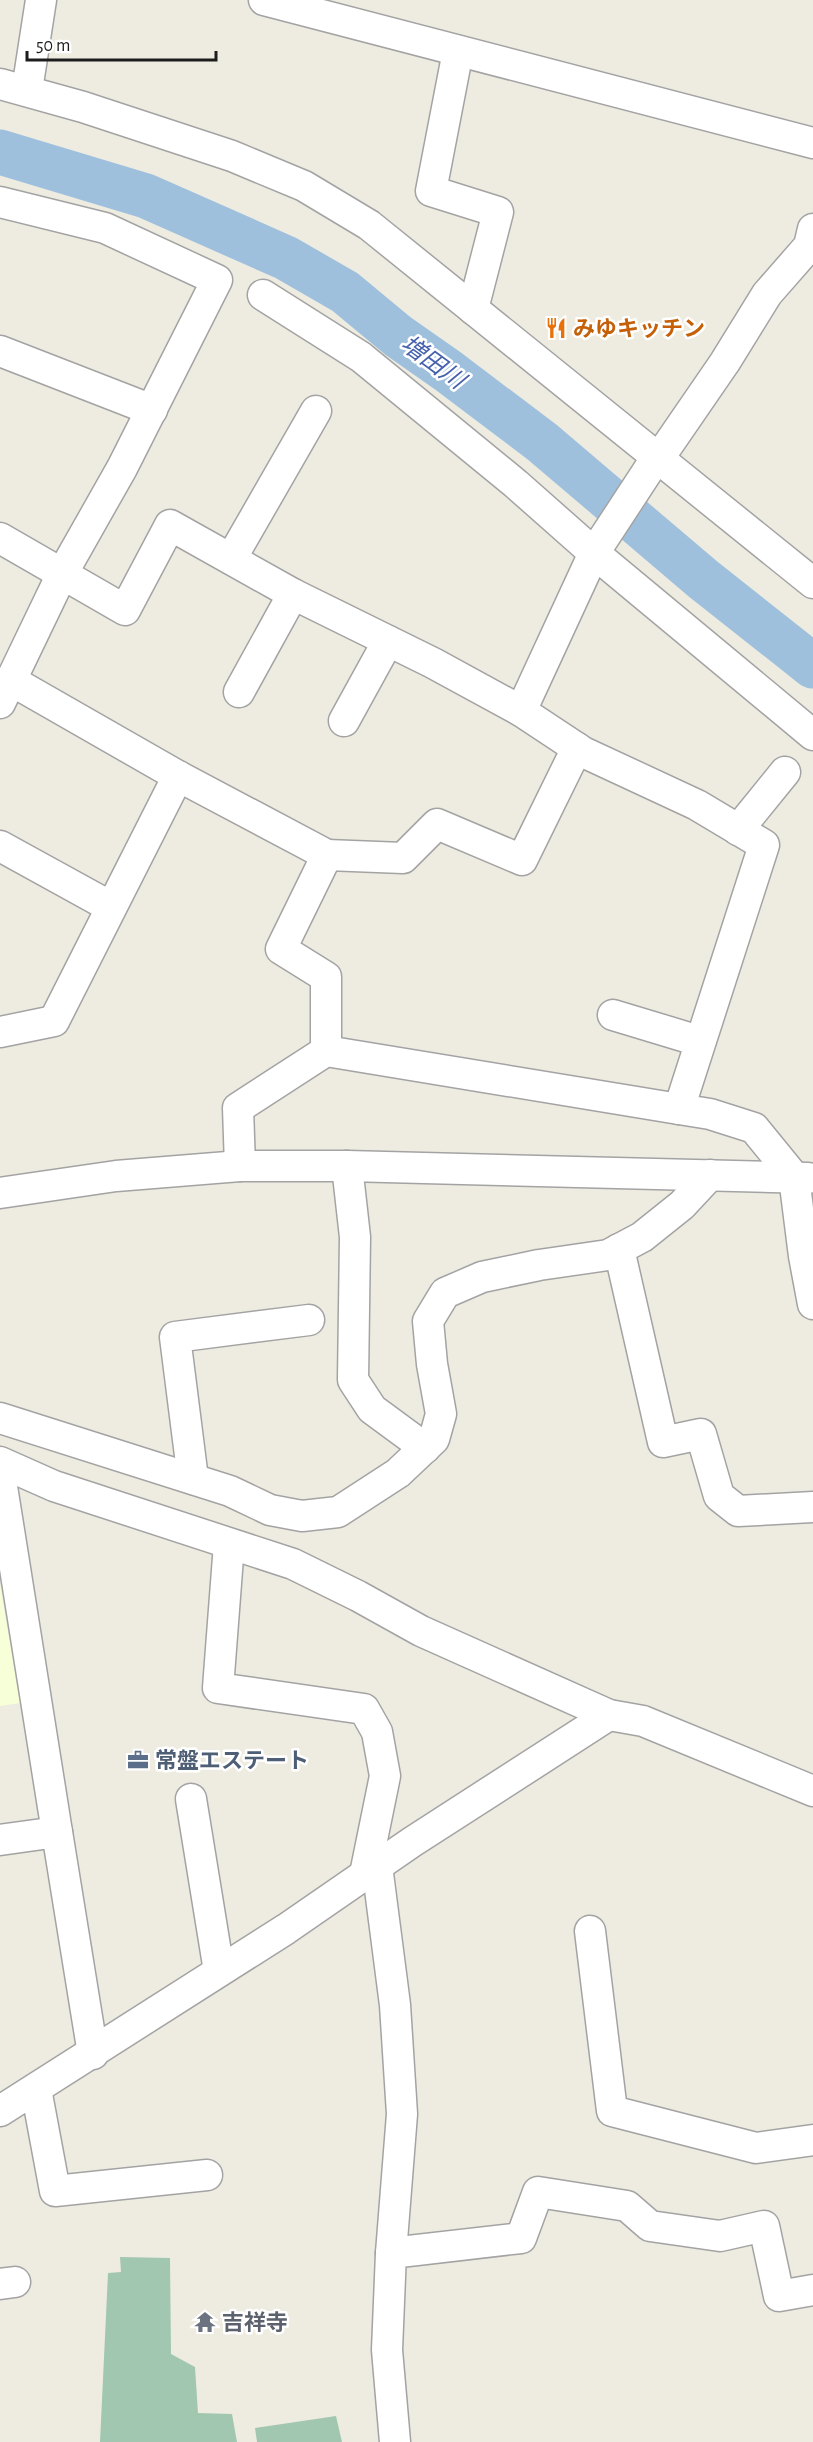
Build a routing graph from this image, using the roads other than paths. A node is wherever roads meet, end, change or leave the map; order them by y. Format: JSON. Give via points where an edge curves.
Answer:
{"nodes":[{"id":1,"x":41,"y":0,"type":"edge"},
{"id":2,"x":264,"y":0,"type":"edge"},
{"id":3,"x":458,"y":51,"type":"junction"},
{"id":4,"x":13,"y":87,"type":"edge"},
{"id":5,"x":813,"y":143,"type":"edge"},
{"id":6,"x":0,"y":202,"type":"edge"},
{"id":7,"x":813,"y":230,"type":"edge"},
{"id":8,"x":263,"y":295,"type":"dead end"},
{"id":9,"x":473,"y":309,"type":"junction"},
{"id":10,"x":0,"y":351,"type":"edge"},
{"id":11,"x":152,"y":410,"type":"junction"},
{"id":12,"x":316,"y":411,"type":"dead end"},
{"id":13,"x":655,"y":462,"type":"junction"},
{"id":14,"x":0,"y":538,"type":"edge"},
{"id":15,"x":594,"y":553,"type":"junction"},
{"id":16,"x":231,"y":559,"type":"junction"},
{"id":17,"x":62,"y":574,"type":"junction"},
{"id":18,"x":813,"y":582,"type":"edge"},
{"id":19,"x":293,"y":594,"type":"junction"},
{"id":20,"x":388,"y":641,"type":"junction"},
{"id":21,"x":6,"y":692,"type":"edge"},
{"id":22,"x":239,"y":692,"type":"dead end"},
{"id":23,"x":521,"y":711,"type":"junction"},
{"id":24,"x":344,"y":721,"type":"dead end"},
{"id":25,"x":813,"y":735,"type":"edge"},
{"id":26,"x":577,"y":748,"type":"junction"},
{"id":27,"x":785,"y":772,"type":"dead end"},
{"id":28,"x":178,"y":776,"type":"junction"},
{"id":29,"x":738,"y":830,"type":"junction"},
{"id":30,"x":0,"y":846,"type":"edge"},
{"id":31,"x":327,"y":855,"type":"junction"},
{"id":32,"x":111,"y":907,"type":"junction"},
{"id":33,"x":613,"y":1015,"type":"dead end"},
{"id":34,"x":0,"y":1032,"type":"edge"},
{"id":35,"x":699,"y":1041,"type":"junction"},
{"id":36,"x":326,"y":1051,"type":"junction"},
{"id":37,"x":679,"y":1109,"type":"junction"},
{"id":38,"x":240,"y":1166,"type":"junction"},
{"id":39,"x":347,"y":1166,"type":"junction"},
{"id":40,"x":710,"y":1175,"type":"junction"},
{"id":41,"x":804,"y":1178,"type":"edge"},
{"id":42,"x":0,"y":1193,"type":"edge"},
{"id":43,"x":619,"y":1249,"type":"junction"},
{"id":44,"x":813,"y":1304,"type":"edge"},
{"id":45,"x":309,"y":1320,"type":"dead end"},
{"id":46,"x":0,"y":1418,"type":"edge"},
{"id":47,"x":425,"y":1448,"type":"junction"},
{"id":48,"x":0,"y":1462,"type":"edge"},
{"id":49,"x":0,"y":1473,"type":"edge"},
{"id":50,"x":194,"y":1479,"type":"junction"},
{"id":51,"x":813,"y":1507,"type":"edge"},
{"id":52,"x":229,"y":1544,"type":"junction"},
{"id":53,"x":609,"y":1715,"type":"junction"},
{"id":54,"x":813,"y":1791,"type":"edge"},
{"id":55,"x":191,"y":1799,"type":"dead end"},
{"id":56,"x":57,"y":1832,"type":"junction"},
{"id":57,"x":0,"y":1840,"type":"edge"},
{"id":58,"x":371,"y":1870,"type":"junction"},
{"id":59,"x":590,"y":1931,"type":"dead end"},
{"id":60,"x":219,"y":1971,"type":"junction"},
{"id":61,"x":93,"y":2054,"type":"junction"},
{"id":62,"x":36,"y":2089,"type":"junction"},
{"id":63,"x":0,"y":2111,"type":"edge"},
{"id":64,"x":813,"y":2140,"type":"edge"},
{"id":65,"x":207,"y":2175,"type":"dead end"},
{"id":66,"x":391,"y":2253,"type":"junction"},
{"id":67,"x":813,"y":2290,"type":"edge"},
{"id":68,"x":395,"y":2442,"type":"edge"}],
"edges":[{"from":1,"to":4,"type":"street"},
{"from":2,"to":3,"type":"street"},
{"from":3,"to":5,"type":"street"},
{"from":3,"to":9,"type":"street","via":[[430,191],[498,212]]},
{"from":4,"to":9,"type":"street","via":[[184,138],[304,186],[369,225]]},
{"from":6,"to":11,"type":"street","via":[[105,228],[218,280]]},
{"from":7,"to":13,"type":"street","via":[[809,246],[767,294]]},
{"from":8,"to":15,"type":"street","via":[[361,357]]},
{"from":9,"to":13,"type":"street"},
{"from":10,"to":11,"type":"street"},
{"from":11,"to":17,"type":"street"},
{"from":12,"to":16,"type":"street"},
{"from":13,"to":15,"type":"street"},
{"from":13,"to":18,"type":"street"},
{"from":14,"to":17,"type":"street"},
{"from":15,"to":23,"type":"street"},
{"from":15,"to":25,"type":"street"},
{"from":16,"to":17,"type":"street","via":[[170,525],[125,610]]},
{"from":16,"to":19,"type":"street"},
{"from":17,"to":21,"type":"street"},
{"from":19,"to":20,"type":"street"},
{"from":19,"to":22,"type":"street"},
{"from":20,"to":23,"type":"street"},
{"from":20,"to":24,"type":"street"},
{"from":21,"to":28,"type":"street"},
{"from":23,"to":26,"type":"street"},
{"from":26,"to":29,"type":"street","via":[[697,805]]},
{"from":26,"to":31,"type":"street","via":[[522,860],[437,824],[402,858]]},
{"from":27,"to":29,"type":"street"},
{"from":28,"to":31,"type":"street"},
{"from":28,"to":32,"type":"street"},
{"from":29,"to":35,"type":"street","via":[[764,845]]},
{"from":30,"to":32,"type":"street"},
{"from":31,"to":36,"type":"street","via":[[281,949],[326,977]]},
{"from":32,"to":34,"type":"street","via":[[54,1021]]},
{"from":33,"to":35,"type":"street"},
{"from":35,"to":37,"type":"street"},
{"from":36,"to":37,"type":"street"},
{"from":36,"to":38,"type":"street","via":[[238,1108]]},
{"from":37,"to":41,"type":"street","via":[[754,1128]]},
{"from":38,"to":39,"type":"street"},
{"from":38,"to":42,"type":"street","via":[[116,1176]]},
{"from":39,"to":40,"type":"street"},
{"from":39,"to":47,"type":"street","via":[[355,1237],[353,1380],[372,1409]]},
{"from":40,"to":41,"type":"street"},
{"from":40,"to":43,"type":"street","via":[[682,1205]]},
{"from":41,"to":44,"type":"street","via":[[804,1256]]},
{"from":43,"to":47,"type":"street","via":[[608,1255],[482,1277],[445,1293],[428,1320],[441,1414],[434,1439]]},
{"from":43,"to":51,"type":"street","via":[[663,1442],[700,1434],[719,1496],[738,1511]]},
{"from":45,"to":50,"type":"street","via":[[175,1337]]},
{"from":46,"to":50,"type":"street"},
{"from":47,"to":50,"type":"street","via":[[398,1473],[338,1512],[302,1516],[270,1510]]},
{"from":48,"to":52,"type":"street","via":[[54,1486]]},
{"from":49,"to":56,"type":"street"},
{"from":52,"to":53,"type":"street","via":[[292,1564],[421,1631]]},
{"from":52,"to":58,"type":"street","via":[[218,1689],[364,1709],[377,1732],[385,1776]]},
{"from":53,"to":54,"type":"street","via":[[643,1721]]},
{"from":53,"to":58,"type":"street"},
{"from":55,"to":60,"type":"street"},
{"from":56,"to":57,"type":"street"},
{"from":56,"to":61,"type":"street"},
{"from":58,"to":60,"type":"street"},
{"from":58,"to":66,"type":"street","via":[[395,2005],[402,2114]]},
{"from":59,"to":64,"type":"street","via":[[612,2111],[756,2148]]},
{"from":60,"to":61,"type":"street"},
{"from":61,"to":62,"type":"street"},
{"from":62,"to":63,"type":"street"},
{"from":62,"to":65,"type":"street","via":[[56,2191]]},
{"from":66,"to":67,"type":"street","via":[[521,2238],[538,2192],[627,2206],[650,2226],[720,2236],[764,2226],[779,2296]]},
{"from":66,"to":68,"type":"street","via":[[387,2350]]}]}
